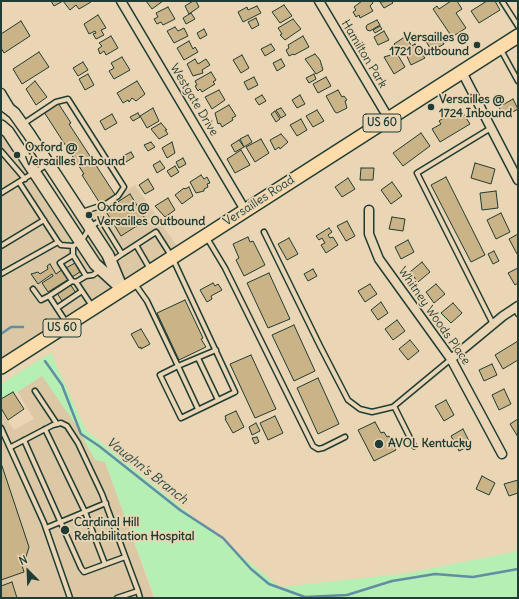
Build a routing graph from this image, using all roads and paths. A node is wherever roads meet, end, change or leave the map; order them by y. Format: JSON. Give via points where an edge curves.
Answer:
{"nodes":[{"id":1,"x":121,"y":1,"type":"edge"},
{"id":2,"x":319,"y":1,"type":"edge"},
{"id":3,"x":502,"y":1,"type":"edge"},
{"id":4,"x":518,"y":26,"type":"edge"},
{"id":5,"x":518,"y":36,"type":"edge"},
{"id":6,"x":499,"y":48,"type":"junction"},
{"id":7,"x":462,"y":72,"type":"junction"},
{"id":8,"x":518,"y":81,"type":"edge"},
{"id":9,"x":1,"y":94,"type":"edge"},
{"id":10,"x":1,"y":103,"type":"edge"},
{"id":11,"x":14,"y":113,"type":"junction"},
{"id":12,"x":389,"y":119,"type":"junction"},
{"id":13,"x":22,"y":124,"type":"junction"},
{"id":14,"x":1,"y":126,"type":"edge"},
{"id":15,"x":491,"y":128,"type":"junction"},
{"id":16,"x":1,"y":151,"type":"edge"},
{"id":17,"x":49,"y":164,"type":"junction"},
{"id":18,"x":35,"y":173,"type":"junction"},
{"id":19,"x":517,"y":176,"type":"edge"},
{"id":20,"x":25,"y":179,"type":"junction"},
{"id":21,"x":19,"y":182,"type":"junction"},
{"id":22,"x":1,"y":193,"type":"edge"},
{"id":23,"x":245,"y":210,"type":"junction"},
{"id":24,"x":369,"y":210,"type":"dead end"},
{"id":25,"x":80,"y":212,"type":"junction"},
{"id":26,"x":44,"y":220,"type":"junction"},
{"id":27,"x":90,"y":227,"type":"junction"},
{"id":28,"x":264,"y":232,"type":"dead end"},
{"id":29,"x":206,"y":236,"type":"junction"},
{"id":30,"x":58,"y":242,"type":"junction"},
{"id":31,"x":77,"y":244,"type":"junction"},
{"id":32,"x":136,"y":245,"type":"junction"},
{"id":33,"x":1,"y":246,"type":"edge"},
{"id":34,"x":122,"y":254,"type":"junction"},
{"id":35,"x":73,"y":255,"type":"junction"},
{"id":36,"x":172,"y":257,"type":"junction"},
{"id":37,"x":111,"y":262,"type":"junction"},
{"id":38,"x":102,"y":270,"type":"junction"},
{"id":39,"x":151,"y":271,"type":"junction"},
{"id":40,"x":1,"y":274,"type":"edge"},
{"id":41,"x":86,"y":276,"type":"junction"},
{"id":42,"x":74,"y":282,"type":"junction"},
{"id":43,"x":134,"y":282,"type":"junction"},
{"id":44,"x":33,"y":289,"type":"dead end"},
{"id":45,"x":122,"y":289,"type":"junction"},
{"id":46,"x":82,"y":291,"type":"junction"},
{"id":47,"x":49,"y":296,"type":"junction"},
{"id":48,"x":57,"y":308,"type":"junction"},
{"id":49,"x":93,"y":308,"type":"junction"},
{"id":50,"x":517,"y":310,"type":"edge"},
{"id":51,"x":68,"y":324,"type":"junction"},
{"id":52,"x":493,"y":324,"type":"junction"},
{"id":53,"x":216,"y":350,"type":"junction"},
{"id":54,"x":198,"y":358,"type":"junction"},
{"id":55,"x":451,"y":359,"type":"junction"},
{"id":56,"x":178,"y":366,"type":"junction"},
{"id":57,"x":1,"y":367,"type":"edge"},
{"id":58,"x":35,"y":391,"type":"dead end"},
{"id":59,"x":218,"y":400,"type":"junction"},
{"id":60,"x":394,"y":406,"type":"junction"},
{"id":61,"x":198,"y":410,"type":"junction"},
{"id":62,"x":57,"y":424,"type":"junction"},
{"id":63,"x":1,"y":429,"type":"edge"},
{"id":64,"x":45,"y":429,"type":"junction"},
{"id":65,"x":345,"y":437,"type":"dead end"},
{"id":66,"x":24,"y":440,"type":"junction"},
{"id":67,"x":414,"y":446,"type":"dead end"},
{"id":68,"x":11,"y":448,"type":"junction"},
{"id":69,"x":502,"y":454,"type":"dead end"},
{"id":70,"x":106,"y":503,"type":"junction"},
{"id":71,"x":85,"y":512,"type":"junction"},
{"id":72,"x":61,"y":522,"type":"junction"},
{"id":73,"x":46,"y":528,"type":"junction"},
{"id":74,"x":125,"y":557,"type":"junction"},
{"id":75,"x":105,"y":564,"type":"junction"},
{"id":76,"x":138,"y":591,"type":"junction"},
{"id":77,"x":70,"y":598,"type":"edge"},
{"id":78,"x":117,"y":598,"type":"edge"},
{"id":79,"x":140,"y":598,"type":"edge"}],
"edges":[{"from":1,"to":23,"type":"street","name":"Westgate Drive"},
{"from":2,"to":12,"type":"street","name":"Hamilton Park"},
{"from":3,"to":4,"type":"lane"},
{"from":5,"to":6,"type":"main road","name":"Versailles Road","number":"US 60"},
{"from":6,"to":7,"type":"main road","name":"Versailles Road","number":"US 60"},
{"from":6,"to":8,"type":"lane"},
{"from":7,"to":12,"type":"main road","name":"Versailles Road","number":"US 60"},
{"from":7,"to":15,"type":"street"},
{"from":9,"to":11,"type":"street"},
{"from":10,"to":11,"type":"street"},
{"from":11,"to":13,"type":"street"},
{"from":12,"to":23,"type":"main road","name":"Versailles Road","number":"US 60"},
{"from":13,"to":17,"type":"street"},
{"from":13,"to":25,"type":"lane","via":[[56,102],[68,98],[124,186],[118,196],[106,204]]},
{"from":14,"to":18,"type":"street","via":[[8,132]]},
{"from":15,"to":19,"type":"street"},
{"from":15,"to":52,"type":"lane","via":[[418,173]]},
{"from":16,"to":20,"type":"lane"},
{"from":17,"to":18,"type":"lane"},
{"from":17,"to":25,"type":"street"},
{"from":18,"to":20,"type":"lane"},
{"from":18,"to":31,"type":"street"},
{"from":20,"to":21,"type":"lane"},
{"from":21,"to":22,"type":"lane"},
{"from":21,"to":26,"type":"lane"},
{"from":23,"to":29,"type":"main road","name":"Versailles Road","number":"US 60"},
{"from":24,"to":55,"type":"street","name":"Whitney Woods Place","via":[[369,234],[379,259]]},
{"from":25,"to":27,"type":"street"},
{"from":26,"to":30,"type":"lane"},
{"from":26,"to":33,"type":"lane"},
{"from":27,"to":31,"type":"lane"},
{"from":27,"to":34,"type":"lane","via":[[101,220]]},
{"from":27,"to":37,"type":"street"},
{"from":28,"to":60,"type":"lane","via":[[348,400],[360,409],[372,412]]},
{"from":29,"to":36,"type":"main road","name":"Versailles Road","number":"US 60"},
{"from":29,"to":65,"type":"lane","via":[[225,268],[313,446],[323,448]]},
{"from":30,"to":31,"type":"lane","via":[[61,245]]},
{"from":30,"to":40,"type":"lane"},
{"from":31,"to":35,"type":"lane"},
{"from":31,"to":38,"type":"street"},
{"from":32,"to":34,"type":"lane"},
{"from":32,"to":36,"type":"lane","via":[[156,232]]},
{"from":32,"to":39,"type":"lane"},
{"from":34,"to":37,"type":"lane"},
{"from":35,"to":41,"type":"lane"},
{"from":35,"to":42,"type":"lane","via":[[60,263]]},
{"from":36,"to":39,"type":"main road","name":"Versailles Road","number":"US 60"},
{"from":36,"to":53,"type":"lane"},
{"from":37,"to":45,"type":"street"},
{"from":38,"to":41,"type":"lane"},
{"from":38,"to":45,"type":"street"},
{"from":39,"to":43,"type":"main road","name":"Versailles Road","number":"US 60"},
{"from":41,"to":42,"type":"lane"},
{"from":42,"to":46,"type":"lane"},
{"from":42,"to":47,"type":"lane"},
{"from":43,"to":45,"type":"main road","name":"Versailles Road","number":"US 60"},
{"from":43,"to":56,"type":"lane","via":[[147,301]]},
{"from":44,"to":47,"type":"lane","via":[[41,300]]},
{"from":45,"to":49,"type":"main road","name":"Versailles Road","number":"US 60"},
{"from":46,"to":48,"type":"lane"},
{"from":46,"to":49,"type":"lane"},
{"from":47,"to":48,"type":"lane"},
{"from":48,"to":51,"type":"lane"},
{"from":49,"to":51,"type":"main road","name":"Versailles Road","number":"US 60"},
{"from":50,"to":52,"type":"street"},
{"from":51,"to":57,"type":"main road","name":"Versailles Road","number":"US 60"},
{"from":52,"to":55,"type":"street"},
{"from":53,"to":54,"type":"lane"},
{"from":53,"to":59,"type":"lane","via":[[234,392]]},
{"from":54,"to":56,"type":"lane"},
{"from":54,"to":59,"type":"lane"},
{"from":55,"to":60,"type":"lane"},
{"from":55,"to":69,"type":"street","name":"Whitney Woods Place"},
{"from":56,"to":61,"type":"lane"},
{"from":56,"to":61,"type":"lane","via":[[160,375],[180,418]]},
{"from":58,"to":62,"type":"lane"},
{"from":59,"to":61,"type":"lane"},
{"from":60,"to":67,"type":"lane"},
{"from":62,"to":64,"type":"lane"},
{"from":62,"to":70,"type":"lane","via":[[67,426],[78,443]]},
{"from":63,"to":68,"type":"lane"},
{"from":64,"to":66,"type":"lane"},
{"from":64,"to":71,"type":"lane"},
{"from":66,"to":68,"type":"lane"},
{"from":66,"to":72,"type":"lane"},
{"from":68,"to":73,"type":"lane"},
{"from":70,"to":71,"type":"lane"},
{"from":70,"to":74,"type":"lane"},
{"from":71,"to":72,"type":"lane"},
{"from":71,"to":75,"type":"lane"},
{"from":72,"to":73,"type":"lane"},
{"from":72,"to":75,"type":"lane","via":[[84,572]]},
{"from":73,"to":77,"type":"lane"},
{"from":74,"to":75,"type":"lane"},
{"from":74,"to":76,"type":"lane"},
{"from":76,"to":78,"type":"lane"},
{"from":76,"to":79,"type":"lane"}]}
